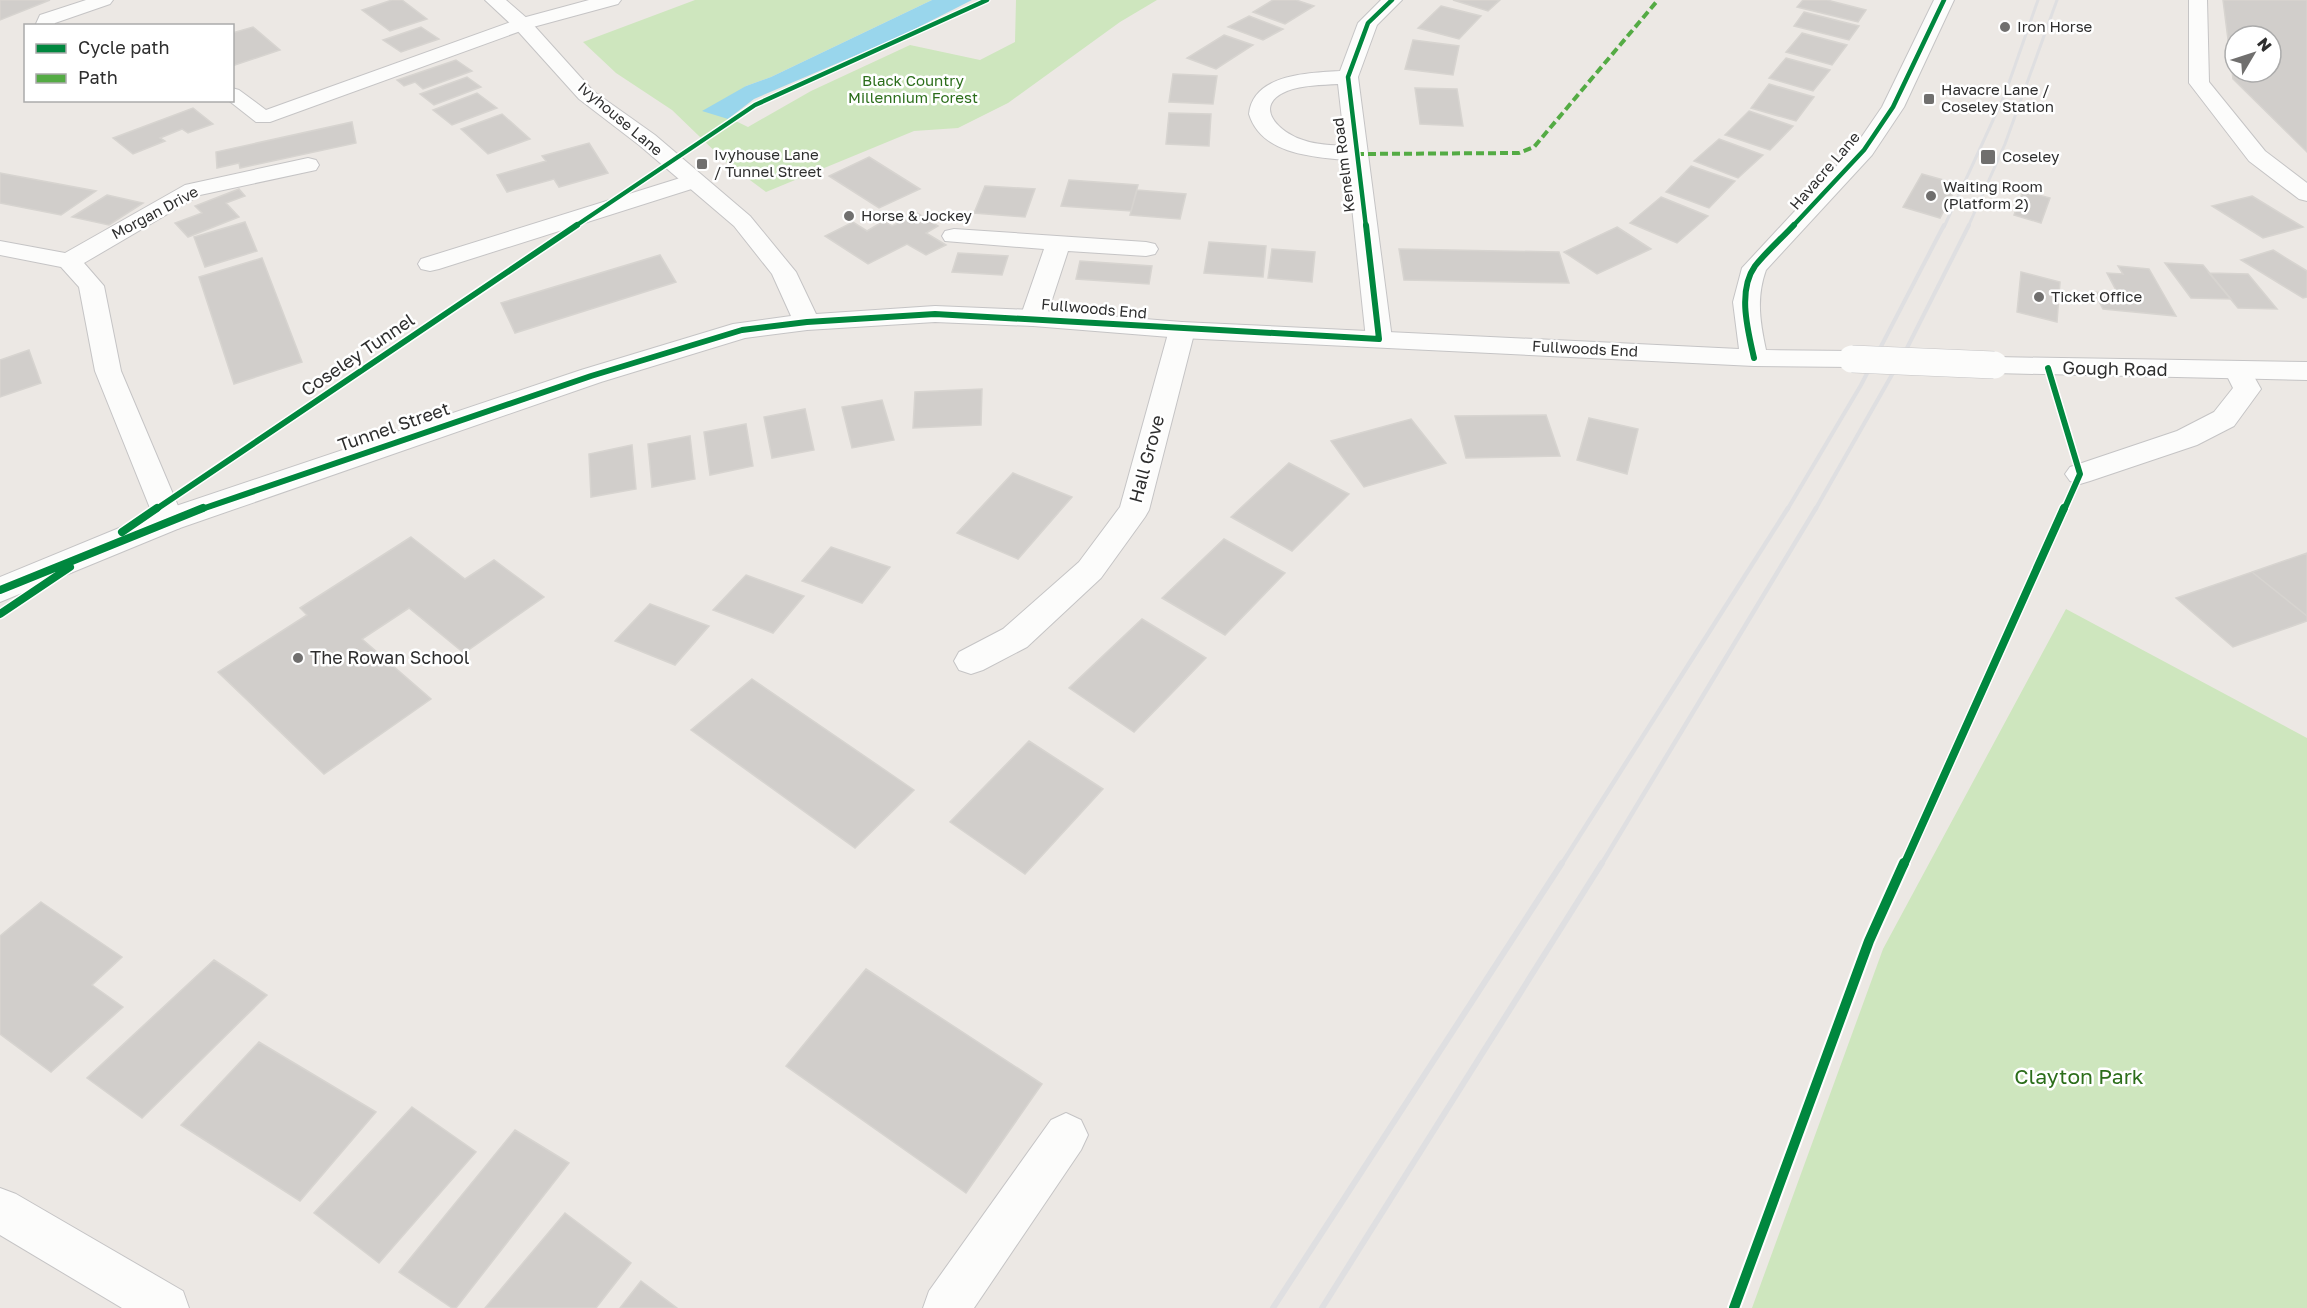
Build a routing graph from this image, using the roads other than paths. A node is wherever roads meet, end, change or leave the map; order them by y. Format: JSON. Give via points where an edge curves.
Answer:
{"nodes":[{"id":1,"x":104,"y":0,"type":"edge"},
{"id":2,"x":495,"y":0,"type":"edge"},
{"id":3,"x":611,"y":0,"type":"edge"},
{"id":4,"x":1392,"y":0,"type":"edge"},
{"id":5,"x":1944,"y":0,"type":"edge"},
{"id":6,"x":2198,"y":0,"type":"edge"},
{"id":7,"x":45,"y":24,"type":"edge"},
{"id":8,"x":522,"y":24,"type":"junction"},
{"id":9,"x":1348,"y":77,"type":"junction"},
{"id":10,"x":234,"y":96,"type":"edge"},
{"id":11,"x":1356,"y":154,"type":"junction"},
{"id":12,"x":308,"y":165,"type":"dead end"},
{"id":13,"x":693,"y":181,"type":"junction"},
{"id":14,"x":2307,"y":194,"type":"edge"},
{"id":15,"x":954,"y":236,"type":"dead end"},
{"id":16,"x":1058,"y":244,"type":"junction"},
{"id":17,"x":0,"y":248,"type":"edge"},
{"id":18,"x":1146,"y":249,"type":"dead end"},
{"id":19,"x":69,"y":261,"type":"junction"},
{"id":20,"x":430,"y":264,"type":"dead end"},
{"id":21,"x":1033,"y":318,"type":"junction"},
{"id":22,"x":807,"y":322,"type":"junction"},
{"id":23,"x":1182,"y":330,"type":"junction"},
{"id":24,"x":1379,"y":339,"type":"junction"},
{"id":25,"x":1754,"y":358,"type":"junction"},
{"id":26,"x":2236,"y":370,"type":"junction"},
{"id":27,"x":2307,"y":371,"type":"edge"},
{"id":28,"x":2080,"y":474,"type":"dead end"},
{"id":29,"x":169,"y":520,"type":"junction"},
{"id":30,"x":0,"y":590,"type":"edge"},
{"id":31,"x":971,"y":662,"type":"dead end"},
{"id":32,"x":1066,"y":1135,"type":"dead end"},
{"id":33,"x":0,"y":1210,"type":"edge"},
{"id":34,"x":166,"y":1308,"type":"edge"},
{"id":35,"x":946,"y":1308,"type":"edge"}],
"edges":[{"from":1,"to":7,"type":"lane","via":[[47,19]]},
{"from":2,"to":8,"type":"street","name":"Ivyhouse Lane"},
{"from":3,"to":8,"type":"street"},
{"from":4,"to":9,"type":"street","name":"Kenelm Road","via":[[1368,23]]},
{"from":5,"to":25,"type":"street","name":"Havacre Lane","via":[[1893,107],[1864,150],[1754,268],[1744,303]]},
{"from":6,"to":14,"type":"lane","via":[[2199,83],[2257,156]]},
{"from":8,"to":10,"type":"lane","via":[[262,118]]},
{"from":8,"to":13,"type":"street","name":"Ivyhouse Lane","via":[[586,94]]},
{"from":9,"to":11,"type":"street","name":"Kenelm Road"},
{"from":9,"to":11,"type":"street","name":"Kenelm Road","via":[[1312,79],[1278,88],[1259,107],[1265,127],[1291,144]]},
{"from":11,"to":24,"type":"street","name":"Kenelm Road"},
{"from":12,"to":19,"type":"street","name":"Morgan Drive","via":[[284,178],[193,190]]},
{"from":13,"to":20,"type":"street"},
{"from":13,"to":22,"type":"street","name":"Ivyhouse Lane","via":[[742,221],[784,272]]},
{"from":15,"to":16,"type":"street"},
{"from":16,"to":18,"type":"street"},
{"from":16,"to":21,"type":"street"},
{"from":17,"to":19,"type":"street"},
{"from":19,"to":29,"type":"street","via":[[91,286],[108,371]]},
{"from":21,"to":22,"type":"street","name":"Fullwoods End","via":[[935,314]]},
{"from":21,"to":23,"type":"street","name":"Fullwoods End"},
{"from":22,"to":29,"type":"street","name":"Tunnel Street","via":[[742,330],[591,376]]},
{"from":23,"to":24,"type":"street","name":"Fullwoods End"},
{"from":23,"to":31,"type":"street","name":"Hall Grove","via":[[1134,510],[1090,570],[1015,638]]},
{"from":24,"to":25,"type":"street","name":"Fullwoods End"},
{"from":25,"to":26,"type":"street","name":"Gough Road","bridge":true},
{"from":26,"to":27,"type":"street","name":"Gough Road"},
{"from":26,"to":28,"type":"street","via":[[2247,389],[2224,419],[2187,438]]},
{"from":29,"to":30,"type":"street","name":"Tunnel Street"},
{"from":32,"to":35,"type":"street"},
{"from":33,"to":34,"type":"street"}]}
